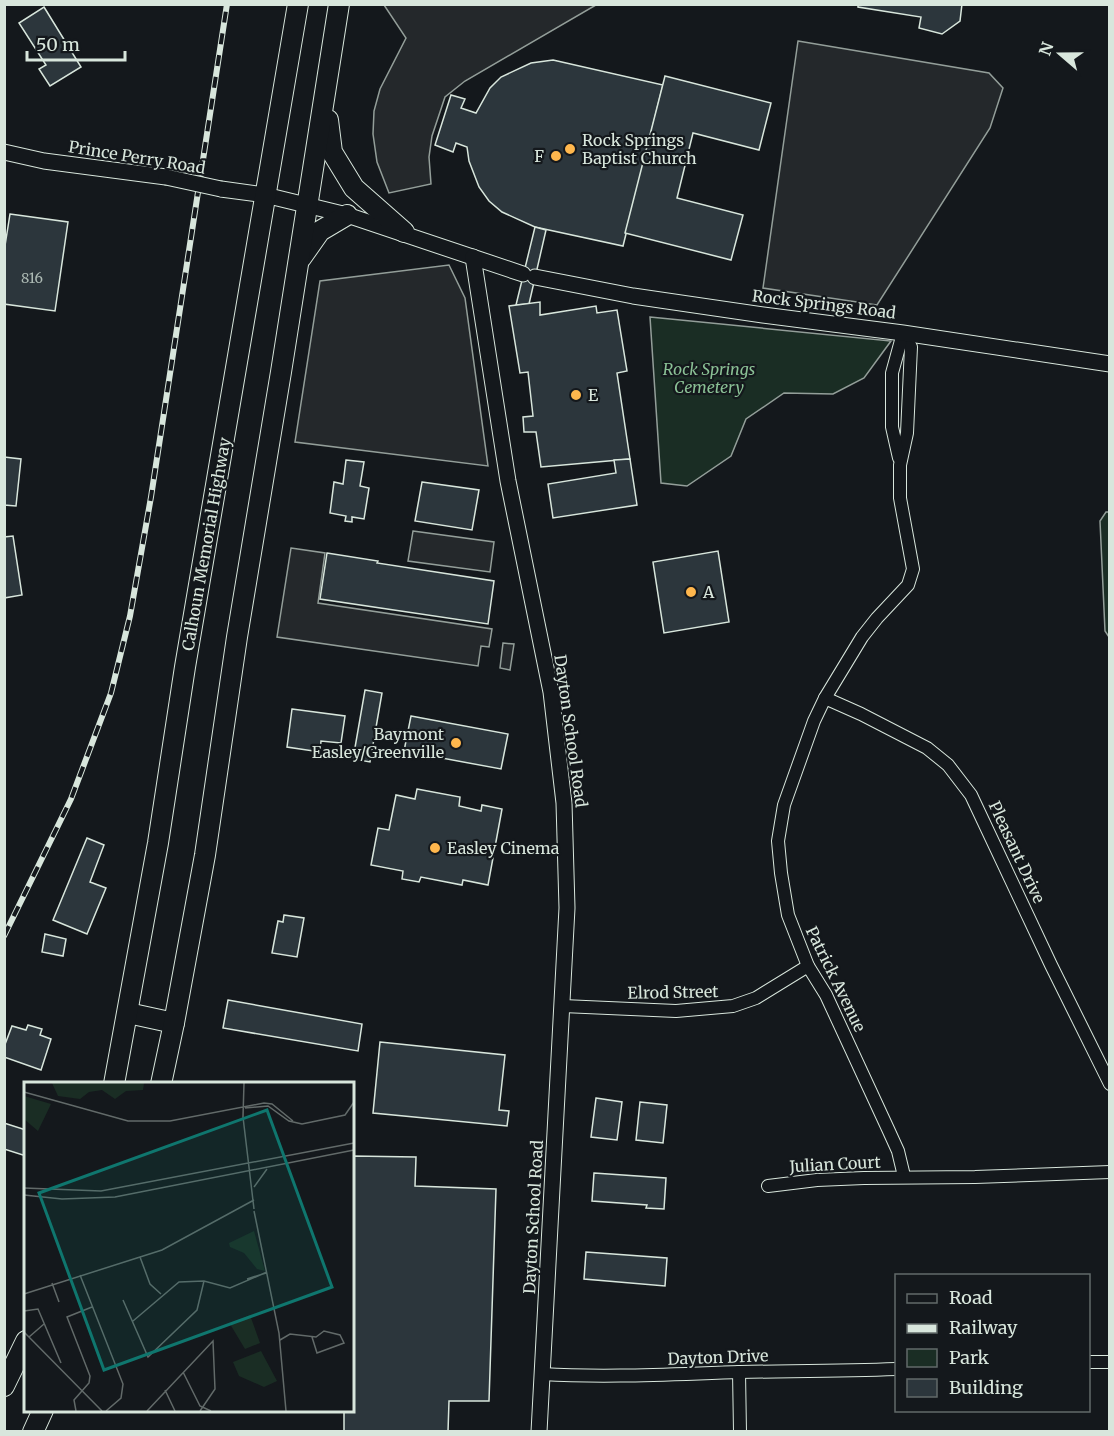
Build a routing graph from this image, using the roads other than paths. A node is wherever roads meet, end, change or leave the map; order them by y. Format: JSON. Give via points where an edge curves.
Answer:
{"nodes":[{"id":1,"x":298,"y":4,"type":"edge"},
{"id":2,"x":339,"y":4,"type":"edge"},
{"id":3,"x":325,"y":93,"type":"junction"},
{"id":4,"x":4,"y":152,"type":"edge"},
{"id":5,"x":265,"y":195,"type":"junction"},
{"id":6,"x":308,"y":205,"type":"junction"},
{"id":7,"x":347,"y":214,"type":"junction"},
{"id":8,"x":404,"y":232,"type":"junction"},
{"id":9,"x":473,"y":257,"type":"junction"},
{"id":10,"x":299,"y":260,"type":"junction"},
{"id":11,"x":903,"y":333,"type":"junction"},
{"id":12,"x":1110,"y":364,"type":"edge"},
{"id":13,"x":825,"y":698,"type":"junction"},
{"id":14,"x":808,"y":966,"type":"junction"},
{"id":15,"x":563,"y":1006,"type":"junction"},
{"id":16,"x":128,"y":1013,"type":"junction"},
{"id":17,"x":174,"y":1023,"type":"junction"},
{"id":18,"x":114,"y":1082,"type":"edge"},
{"id":19,"x":161,"y":1082,"type":"edge"},
{"id":20,"x":1110,"y":1084,"type":"edge"},
{"id":21,"x":1110,"y":1172,"type":"edge"},
{"id":22,"x":904,"y":1176,"type":"junction"},
{"id":23,"x":768,"y":1186,"type":"dead end"},
{"id":24,"x":24,"y":1345,"type":"edge"},
{"id":25,"x":1090,"y":1362,"type":"edge"},
{"id":26,"x":1110,"y":1362,"type":"edge"},
{"id":27,"x":895,"y":1369,"type":"edge"},
{"id":28,"x":739,"y":1372,"type":"junction"},
{"id":29,"x":542,"y":1374,"type":"junction"},
{"id":30,"x":4,"y":1386,"type":"edge"},
{"id":31,"x":42,"y":1412,"type":"edge"},
{"id":32,"x":33,"y":1431,"type":"edge"},
{"id":33,"x":539,"y":1431,"type":"edge"},
{"id":34,"x":740,"y":1431,"type":"edge"}],
"edges":[{"from":1,"to":5,"type":"highway","name":"Calhoun Memorial Highway"},
{"from":2,"to":3,"type":"highway"},
{"from":3,"to":6,"type":"highway"},
{"from":3,"to":8,"type":"highway","via":[[332,152],[354,188]]},
{"from":4,"to":5,"type":"street","name":"Prince Perry Road","bridge":true,"via":[[44,162],[166,177]]},
{"from":5,"to":6,"type":"street","name":"Rock Springs Road"},
{"from":5,"to":16,"type":"highway","name":"Calhoun Memorial Highway"},
{"from":6,"to":7,"type":"street","name":"Rock Springs Road"},
{"from":6,"to":10,"type":"highway"},
{"from":7,"to":8,"type":"street","name":"Rock Springs Road"},
{"from":7,"to":10,"type":"highway","via":[[320,231]]},
{"from":8,"to":9,"type":"street","name":"Rock Springs Road"},
{"from":9,"to":11,"type":"street","name":"Rock Springs Road","via":[[529,276],[644,298]]},
{"from":9,"to":15,"type":"street","name":"Dayton School Road","via":[[508,481],[551,692],[558,749],[567,887]]},
{"from":10,"to":17,"type":"highway","via":[[205,855]]},
{"from":11,"to":12,"type":"street","name":"Rock Springs Road"},
{"from":11,"to":13,"type":"street","name":"Patrick Avenue","via":[[911,347],[900,498],[913,569],[908,585],[862,637]]},
{"from":13,"to":14,"type":"street","name":"Patrick Avenue","via":[[788,794],[778,842],[788,915]]},
{"from":13,"to":20,"type":"street","name":"Pleasant Drive","via":[[927,748],[948,765],[971,795]]},
{"from":14,"to":15,"type":"street","name":"Elrod Street","via":[[756,998],[733,1006],[676,1011]]},
{"from":14,"to":22,"type":"street","name":"Patrick Avenue","via":[[826,995],[888,1128]]},
{"from":15,"to":29,"type":"street","name":"Dayton School Road"},
{"from":16,"to":17,"type":"highway"},
{"from":16,"to":18,"type":"highway","name":"Calhoun Memorial Highway"},
{"from":17,"to":19,"type":"highway"},
{"from":21,"to":22,"type":"street"},
{"from":22,"to":23,"type":"street","name":"Julian Court"},
{"from":24,"to":30,"type":"highway"},
{"from":25,"to":26,"type":"street"},
{"from":27,"to":28,"type":"street","name":"Dayton Drive"},
{"from":28,"to":29,"type":"street","name":"Dayton Drive","via":[[594,1377]]},
{"from":28,"to":34,"type":"street"},
{"from":29,"to":33,"type":"street","name":"Dayton School Road"},
{"from":31,"to":32,"type":"highway"}]}
